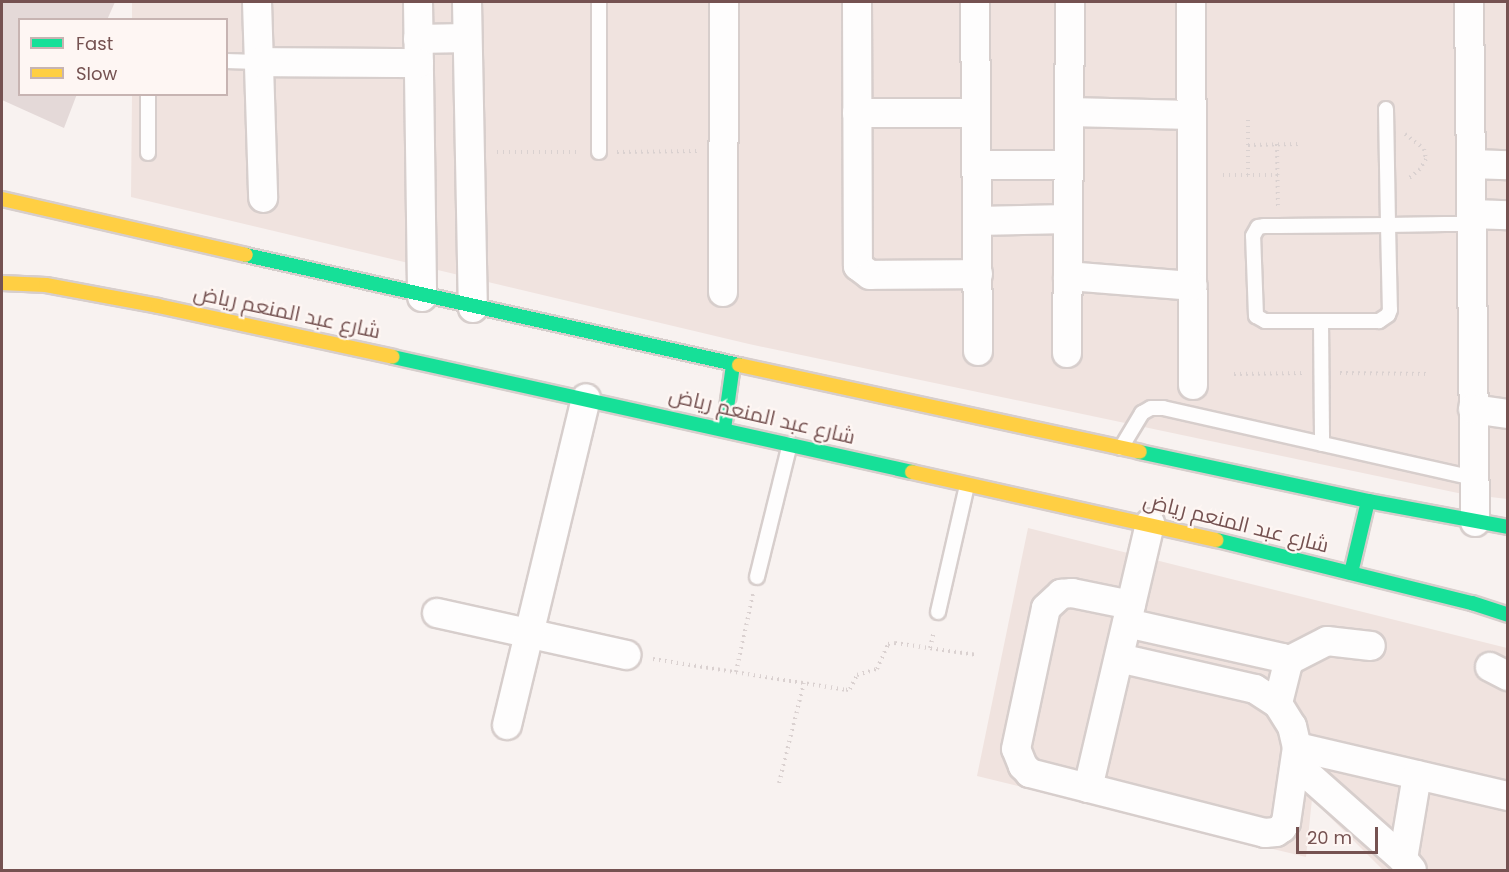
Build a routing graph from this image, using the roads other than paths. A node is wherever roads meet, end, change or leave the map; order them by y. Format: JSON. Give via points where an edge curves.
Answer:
{"nodes":[{"id":1,"x":256,"y":2,"type":"edge"},
{"id":2,"x":418,"y":2,"type":"edge"},
{"id":3,"x":467,"y":2,"type":"edge"},
{"id":4,"x":599,"y":2,"type":"edge"},
{"id":5,"x":724,"y":2,"type":"edge"},
{"id":6,"x":857,"y":2,"type":"edge"},
{"id":7,"x":975,"y":2,"type":"edge"},
{"id":8,"x":1070,"y":2,"type":"edge"},
{"id":9,"x":1191,"y":2,"type":"edge"},
{"id":10,"x":1469,"y":2,"type":"edge"},
{"id":11,"x":467,"y":38,"type":"junction"},
{"id":12,"x":418,"y":51,"type":"junction"},
{"id":13,"x":228,"y":62,"type":"edge"},
{"id":14,"x":258,"y":62,"type":"junction"},
{"id":15,"x":148,"y":96,"type":"edge"},
{"id":16,"x":1386,"y":109,"type":"dead end"},
{"id":17,"x":1069,"y":112,"type":"junction"},
{"id":18,"x":857,"y":113,"type":"junction"},
{"id":19,"x":976,"y":113,"type":"junction"},
{"id":20,"x":1192,"y":115,"type":"junction"},
{"id":21,"x":599,"y":152,"type":"dead end"},
{"id":22,"x":148,"y":153,"type":"dead end"},
{"id":23,"x":977,"y":165,"type":"junction"},
{"id":24,"x":1069,"y":165,"type":"junction"},
{"id":25,"x":1471,"y":165,"type":"junction"},
{"id":26,"x":1508,"y":165,"type":"edge"},
{"id":27,"x":262,"y":198,"type":"dead end"},
{"id":28,"x":2,"y":199,"type":"edge"},
{"id":29,"x":1508,"y":215,"type":"edge"},
{"id":30,"x":1068,"y":219,"type":"junction"},
{"id":31,"x":1472,"y":219,"type":"junction"},
{"id":32,"x":977,"y":221,"type":"junction"},
{"id":33,"x":1388,"y":225,"type":"junction"},
{"id":34,"x":978,"y":274,"type":"junction"},
{"id":35,"x":1068,"y":276,"type":"junction"},
{"id":36,"x":2,"y":283,"type":"edge"},
{"id":37,"x":1193,"y":286,"type":"junction"},
{"id":38,"x":723,"y":292,"type":"dead end"},
{"id":39,"x":422,"y":297,"type":"junction"},
{"id":40,"x":473,"y":308,"type":"junction"},
{"id":41,"x":1321,"y":321,"type":"junction"},
{"id":42,"x":978,"y":351,"type":"dead end"},
{"id":43,"x":1067,"y":353,"type":"dead end"},
{"id":44,"x":733,"y":365,"type":"junction"},
{"id":45,"x":1193,"y":385,"type":"dead end"},
{"id":46,"x":586,"y":398,"type":"junction"},
{"id":47,"x":1473,"y":409,"type":"junction"},
{"id":48,"x":1508,"y":414,"type":"edge"},
{"id":49,"x":724,"y":429,"type":"junction"},
{"id":50,"x":790,"y":444,"type":"junction"},
{"id":51,"x":1322,"y":444,"type":"junction"},
{"id":52,"x":1120,"y":448,"type":"junction"},
{"id":53,"x":1474,"y":478,"type":"junction"},
{"id":54,"x":967,"y":485,"type":"junction"},
{"id":55,"x":1368,"y":501,"type":"junction"},
{"id":56,"x":1475,"y":522,"type":"junction"},
{"id":57,"x":1150,"y":523,"type":"junction"},
{"id":58,"x":1508,"y":527,"type":"edge"},
{"id":59,"x":1351,"y":573,"type":"junction"},
{"id":60,"x":757,"y":577,"type":"road end"},
{"id":61,"x":938,"y":612,"type":"dead end"},
{"id":62,"x":437,"y":613,"type":"dead end"},
{"id":63,"x":1129,"y":614,"type":"junction"},
{"id":64,"x":1508,"y":615,"type":"edge"},
{"id":65,"x":528,"y":633,"type":"junction"},
{"id":66,"x":1371,"y":646,"type":"dead end"},
{"id":67,"x":626,"y":655,"type":"road end"},
{"id":68,"x":1119,"y":658,"type":"junction"},
{"id":69,"x":1286,"y":662,"type":"junction"},
{"id":70,"x":1278,"y":704,"type":"junction"},
{"id":71,"x":507,"y":724,"type":"dead end"},
{"id":72,"x":1297,"y":756,"type":"junction"},
{"id":73,"x":1417,"y":775,"type":"junction"},
{"id":74,"x":1089,"y":788,"type":"junction"},
{"id":75,"x":1508,"y":796,"type":"edge"},
{"id":76,"x":1407,"y":865,"type":"edge"}],
"edges":[{"from":1,"to":14,"type":"street"},
{"from":2,"to":12,"type":"street"},
{"from":3,"to":11,"type":"street"},
{"from":4,"to":21,"type":"lane"},
{"from":5,"to":38,"type":"street"},
{"from":6,"to":18,"type":"street"},
{"from":7,"to":19,"type":"street"},
{"from":8,"to":17,"type":"street"},
{"from":9,"to":20,"type":"street"},
{"from":10,"to":25,"type":"street"},
{"from":11,"to":12,"type":"street"},
{"from":11,"to":40,"type":"street"},
{"from":12,"to":14,"type":"street"},
{"from":12,"to":39,"type":"street"},
{"from":13,"to":14,"type":"lane"},
{"from":14,"to":27,"type":"street"},
{"from":15,"to":22,"type":"lane"},
{"from":16,"to":33,"type":"lane"},
{"from":17,"to":20,"type":"street"},
{"from":17,"to":24,"type":"street"},
{"from":18,"to":19,"type":"street"},
{"from":18,"to":34,"type":"street","via":[[857,261],[861,271],[870,276]]},
{"from":19,"to":23,"type":"street"},
{"from":20,"to":37,"type":"street"},
{"from":23,"to":24,"type":"street"},
{"from":23,"to":32,"type":"street"},
{"from":24,"to":30,"type":"street"},
{"from":25,"to":26,"type":"street"},
{"from":25,"to":31,"type":"street"},
{"from":28,"to":39,"type":"main road","name":"شارع عبد المنعم رياض"},
{"from":29,"to":31,"type":"street"},
{"from":30,"to":32,"type":"street"},
{"from":30,"to":35,"type":"street"},
{"from":31,"to":33,"type":"lane"},
{"from":31,"to":47,"type":"street"},
{"from":32,"to":34,"type":"street"},
{"from":33,"to":41,"type":"lane","via":[[1388,315],[1379,321]]},
{"from":33,"to":41,"type":"lane","via":[[1258,227],[1253,236],[1254,312],[1265,321]]},
{"from":34,"to":42,"type":"street"},
{"from":35,"to":37,"type":"street"},
{"from":35,"to":43,"type":"street"},
{"from":36,"to":46,"type":"main road","name":"شارع عبد المنعم رياض","via":[[46,285],[158,306]]},
{"from":37,"to":45,"type":"street"},
{"from":39,"to":40,"type":"main road","name":"شارع عبد المنعم رياض"},
{"from":40,"to":44,"type":"main road","name":"شارع عبد المنعم رياض"},
{"from":41,"to":51,"type":"lane"},
{"from":44,"to":49,"type":"main road"},
{"from":44,"to":52,"type":"main road","name":"شارع عبد المنعم رياض"},
{"from":46,"to":49,"type":"main road","name":"شارع عبد المنعم رياض"},
{"from":46,"to":65,"type":"street"},
{"from":47,"to":48,"type":"street"},
{"from":47,"to":53,"type":"street"},
{"from":49,"to":50,"type":"main road","name":"شارع عبد المنعم رياض"},
{"from":50,"to":54,"type":"main road","name":"شارع عبد المنعم رياض"},
{"from":50,"to":60,"type":"lane"},
{"from":51,"to":52,"type":"lane","via":[[1151,408],[1143,413]]},
{"from":51,"to":53,"type":"lane"},
{"from":52,"to":55,"type":"main road","name":"شارع عبد المنعم رياض"},
{"from":53,"to":56,"type":"street"},
{"from":54,"to":57,"type":"main road","name":"شارع عبد المنعم رياض"},
{"from":54,"to":61,"type":"lane"},
{"from":55,"to":56,"type":"main road","name":"شارع عبد المنعم رياض"},
{"from":55,"to":59,"type":"main road"},
{"from":56,"to":58,"type":"main road","name":"شارع عبد المنعم رياض"},
{"from":57,"to":59,"type":"main road","name":"شارع عبد المنعم رياض"},
{"from":57,"to":63,"type":"street"},
{"from":59,"to":64,"type":"main road","name":"شارع عبد المنعم رياض"},
{"from":62,"to":65,"type":"street"},
{"from":63,"to":68,"type":"street"},
{"from":63,"to":69,"type":"street","via":[[1278,656]]},
{"from":63,"to":74,"type":"street","via":[[1072,593],[1061,594],[1046,608],[1016,749],[1018,758],[1030,773]]},
{"from":65,"to":67,"type":"street"},
{"from":65,"to":71,"type":"street"},
{"from":66,"to":69,"type":"street","via":[[1327,641]]},
{"from":68,"to":70,"type":"street","via":[[1255,689]]},
{"from":68,"to":74,"type":"street"},
{"from":69,"to":70,"type":"street"},
{"from":70,"to":72,"type":"street","via":[[1292,726]]},
{"from":72,"to":73,"type":"street"},
{"from":72,"to":74,"type":"street","via":[[1286,822],[1270,834]]},
{"from":72,"to":76,"type":"street"},
{"from":73,"to":75,"type":"street"},
{"from":73,"to":76,"type":"street"}]}
